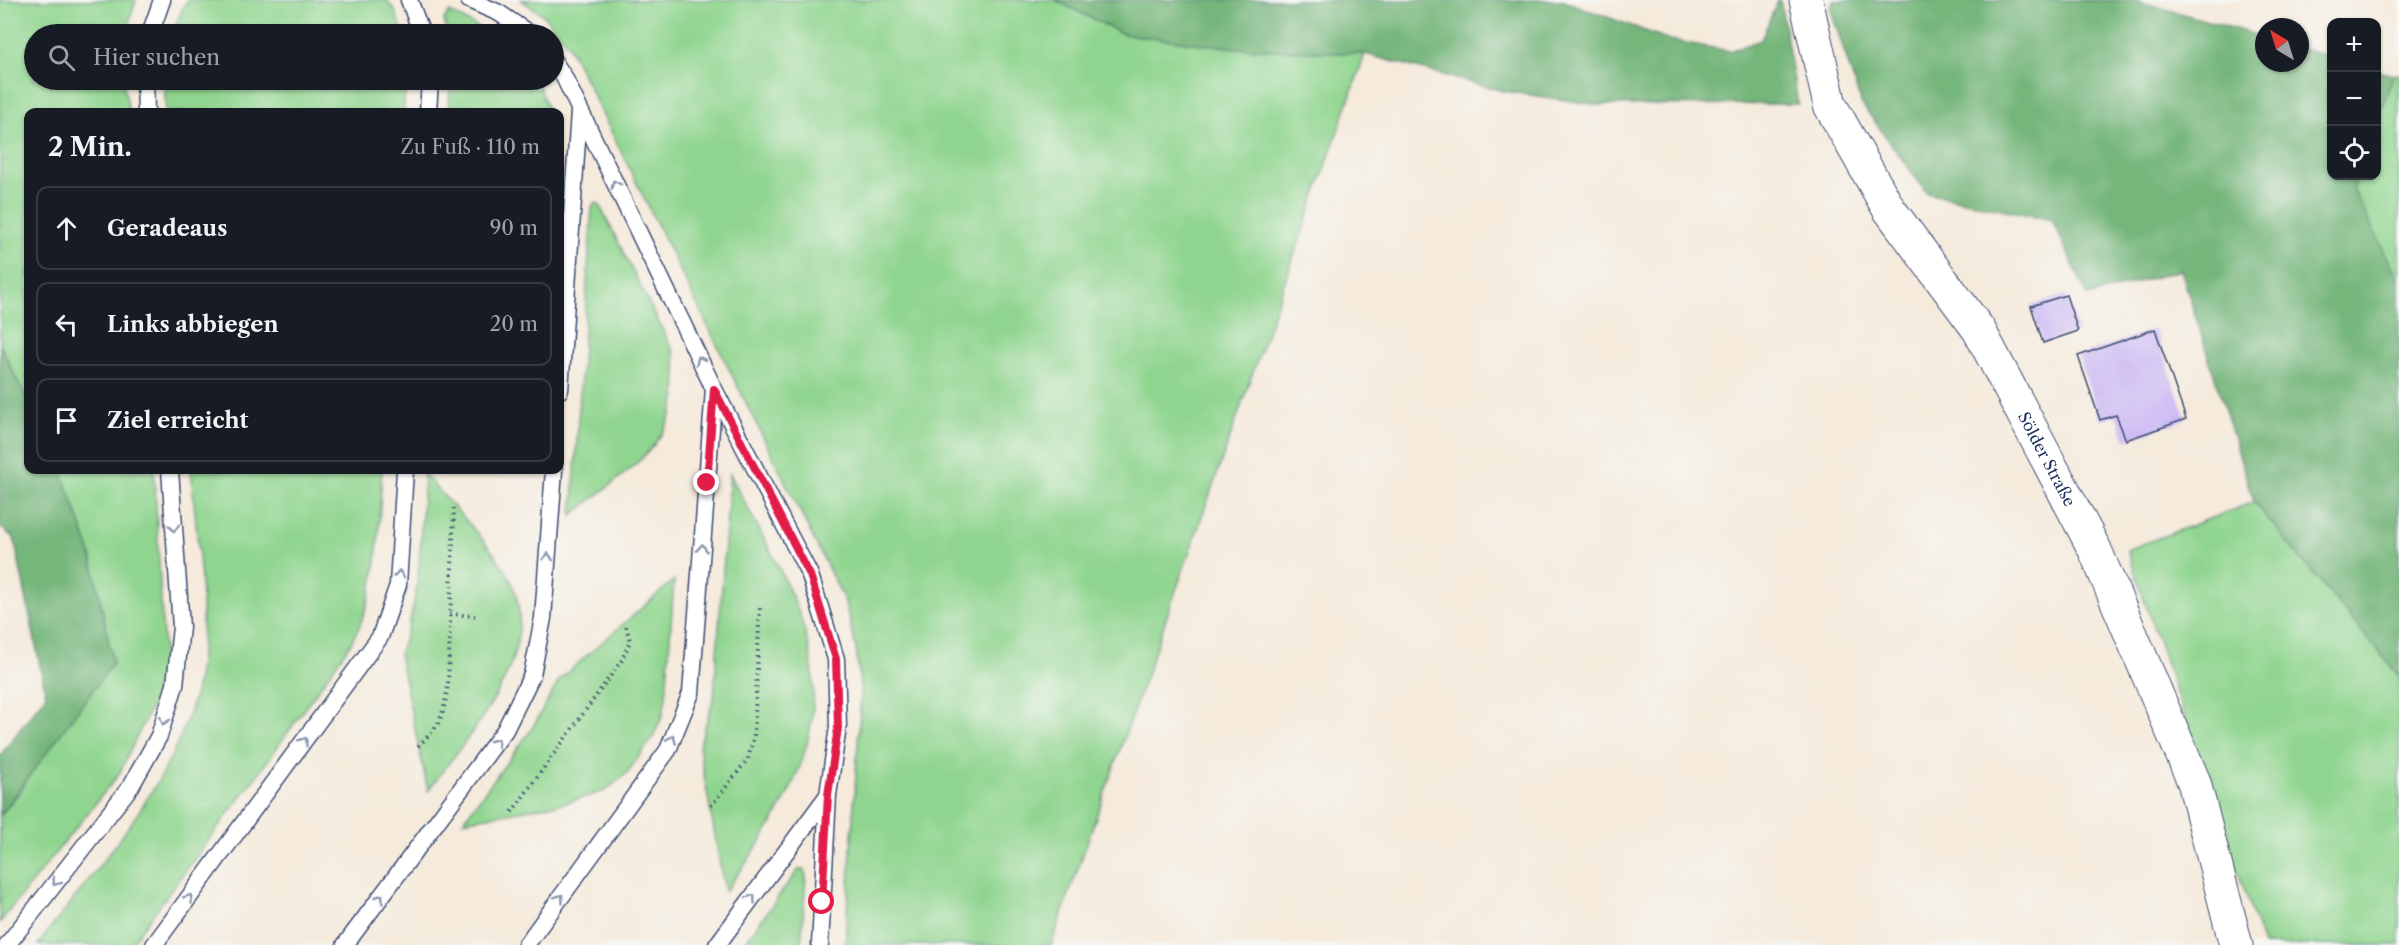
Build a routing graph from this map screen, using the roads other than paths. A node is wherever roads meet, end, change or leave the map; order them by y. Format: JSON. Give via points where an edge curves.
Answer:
{"nodes":[{"id":1,"x":162,"y":0,"type":"edge"},
{"id":2,"x":409,"y":0,"type":"edge"},
{"id":3,"x":469,"y":0,"type":"edge"},
{"id":4,"x":1806,"y":0,"type":"edge"},
{"id":5,"x":154,"y":24,"type":"edge"},
{"id":6,"x":418,"y":24,"type":"edge"},
{"id":7,"x":515,"y":24,"type":"edge"},
{"id":8,"x":564,"y":76,"type":"edge"},
{"id":9,"x":146,"y":90,"type":"edge"},
{"id":10,"x":429,"y":90,"type":"edge"},
{"id":11,"x":146,"y":108,"type":"edge"},
{"id":12,"x":428,"y":108,"type":"edge"},
{"id":13,"x":579,"y":109,"type":"junction"},
{"id":14,"x":564,"y":331,"type":"edge"},
{"id":15,"x":714,"y":389,"type":"junction"},
{"id":16,"x":170,"y":474,"type":"edge"},
{"id":17,"x":405,"y":474,"type":"edge"},
{"id":18,"x":554,"y":474,"type":"edge"},
{"id":19,"x":828,"y":795,"type":"junction"},
{"id":20,"x":8,"y":945,"type":"edge"},
{"id":21,"x":154,"y":945,"type":"edge"},
{"id":22,"x":345,"y":945,"type":"edge"},
{"id":23,"x":526,"y":945,"type":"edge"},
{"id":24,"x":717,"y":945,"type":"edge"},
{"id":25,"x":820,"y":945,"type":"edge"},
{"id":26,"x":2236,"y":945,"type":"edge"}],
"edges":[{"from":1,"to":5,"type":"lane"},
{"from":2,"to":6,"type":"lane"},
{"from":3,"to":7,"type":"lane"},
{"from":4,"to":26,"type":"street","name":"Sölder Straße","via":[[1830,105],[1889,209],[1979,330],[2095,550],[2194,782]]},
{"from":8,"to":13,"type":"lane"},
{"from":9,"to":11,"type":"lane"},
{"from":10,"to":12,"type":"lane"},
{"from":13,"to":14,"type":"lane"},
{"from":15,"to":13,"type":"lane","one_way":true},
{"from":15,"to":19,"type":"lane","via":[[810,575],[836,659],[838,728]]},
{"from":23,"to":15,"type":"lane","one_way":true,"via":[[668,750],[691,693]]},
{"from":16,"to":20,"type":"lane","one_way":true,"via":[[181,627],[175,685],[159,736],[131,786]]},
{"from":21,"to":17,"type":"lane","one_way":true,"via":[[380,637],[398,585]]},
{"from":22,"to":18,"type":"lane","one_way":true,"via":[[505,730],[532,675],[543,618]]},
{"from":24,"to":19,"type":"lane","one_way":true},
{"from":19,"to":25,"type":"lane"}]}
